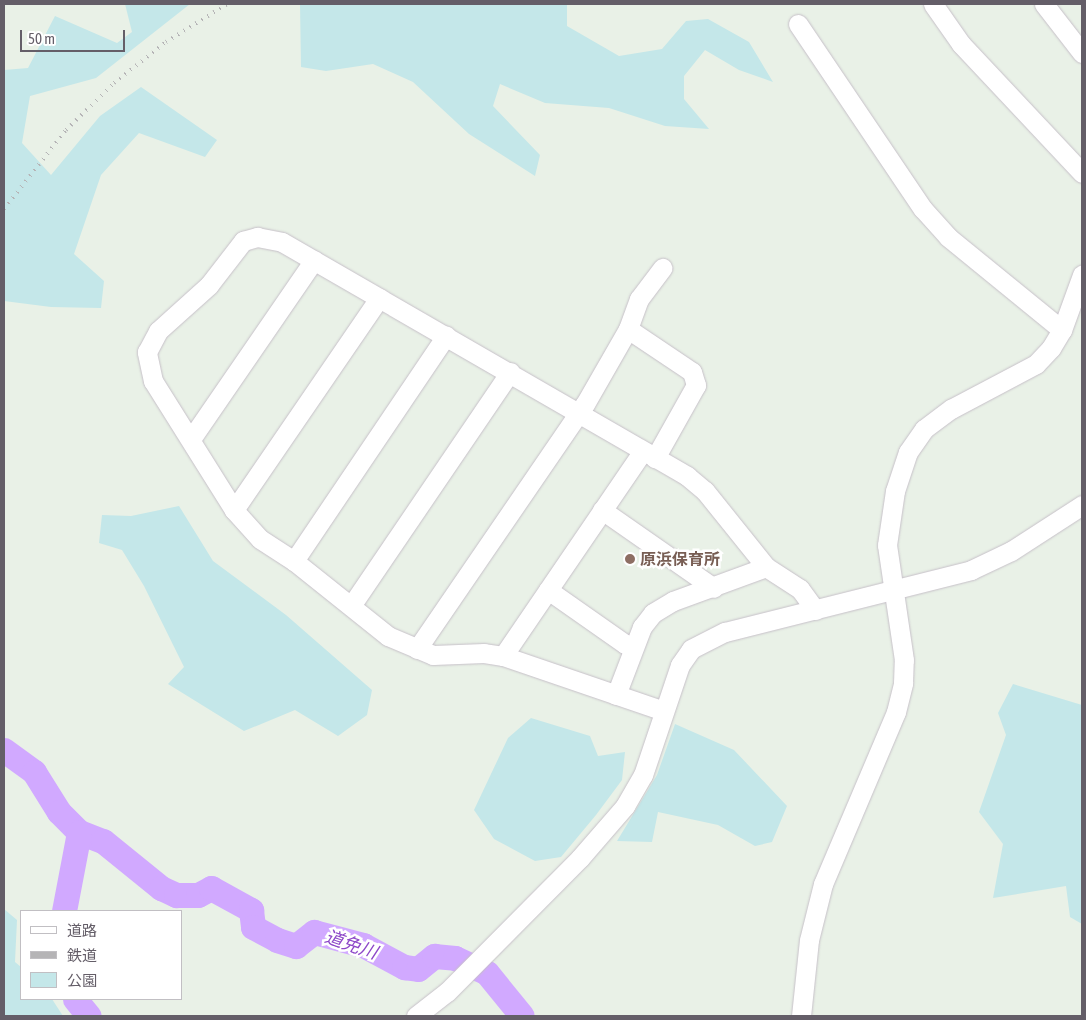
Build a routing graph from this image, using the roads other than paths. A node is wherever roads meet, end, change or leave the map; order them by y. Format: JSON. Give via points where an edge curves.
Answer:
{"nodes":[{"id":1,"x":933,"y":4,"type":"edge"},
{"id":2,"x":1044,"y":4,"type":"edge"},
{"id":3,"x":798,"y":24,"type":"dead end"},
{"id":4,"x":1082,"y":53,"type":"edge"},
{"id":5,"x":1082,"y":173,"type":"edge"},
{"id":6,"x":314,"y":260,"type":"junction"},
{"id":7,"x":662,"y":268,"type":"dead end"},
{"id":8,"x":1082,"y":275,"type":"edge"},
{"id":9,"x":379,"y":298,"type":"junction"},
{"id":10,"x":628,"y":330,"type":"junction"},
{"id":11,"x":1062,"y":330,"type":"junction"},
{"id":12,"x":446,"y":336,"type":"junction"},
{"id":13,"x":510,"y":372,"type":"junction"},
{"id":14,"x":578,"y":410,"type":"junction"},
{"id":15,"x":191,"y":439,"type":"junction"},
{"id":16,"x":649,"y":454,"type":"junction"},
{"id":17,"x":1082,"y":505,"type":"edge"},
{"id":18,"x":234,"y":510,"type":"junction"},
{"id":19,"x":602,"y":510,"type":"junction"},
{"id":20,"x":294,"y":561,"type":"junction"},
{"id":21,"x":766,"y":567,"type":"junction"},
{"id":22,"x":714,"y":588,"type":"junction"},
{"id":23,"x":548,"y":590,"type":"junction"},
{"id":24,"x":892,"y":592,"type":"junction"},
{"id":25,"x":351,"y":606,"type":"junction"},
{"id":26,"x":815,"y":610,"type":"junction"},
{"id":27,"x":634,"y":646,"type":"junction"},
{"id":28,"x":417,"y":648,"type":"junction"},
{"id":29,"x":503,"y":656,"type":"junction"},
{"id":30,"x":616,"y":695,"type":"junction"},
{"id":31,"x":664,"y":711,"type":"junction"},
{"id":32,"x":416,"y":1016,"type":"edge"},
{"id":33,"x":802,"y":1016,"type":"edge"}],
"edges":[{"from":1,"to":5,"type":"street","via":[[961,44]]},
{"from":2,"to":4,"type":"street"},
{"from":3,"to":11,"type":"street","via":[[923,209],[948,237]]},
{"from":6,"to":9,"type":"street"},
{"from":6,"to":15,"type":"street"},
{"from":6,"to":15,"type":"street","via":[[282,242],[257,237],[243,242],[209,285],[158,331],[147,352],[153,381]]},
{"from":7,"to":10,"type":"street","via":[[639,299]]},
{"from":8,"to":11,"type":"street"},
{"from":9,"to":12,"type":"street"},
{"from":9,"to":18,"type":"street"},
{"from":10,"to":14,"type":"street","via":[[585,404]]},
{"from":10,"to":16,"type":"street","via":[[692,372],[696,386]]},
{"from":11,"to":24,"type":"street","via":[[1036,364],[951,409],[924,429],[908,452],[895,491],[887,545]]},
{"from":12,"to":13,"type":"street"},
{"from":12,"to":20,"type":"street"},
{"from":13,"to":14,"type":"street"},
{"from":13,"to":25,"type":"street"},
{"from":14,"to":16,"type":"street"},
{"from":14,"to":28,"type":"street"},
{"from":15,"to":18,"type":"street"},
{"from":16,"to":19,"type":"street"},
{"from":16,"to":21,"type":"street","via":[[705,491]]},
{"from":17,"to":24,"type":"street","via":[[1010,551],[971,570]]},
{"from":18,"to":20,"type":"street","via":[[260,538]]},
{"from":19,"to":22,"type":"street"},
{"from":19,"to":23,"type":"street"},
{"from":20,"to":25,"type":"street"},
{"from":21,"to":22,"type":"street"},
{"from":21,"to":26,"type":"street","via":[[800,589]]},
{"from":22,"to":27,"type":"street","via":[[673,601],[652,613]]},
{"from":23,"to":27,"type":"street","via":[[625,644]]},
{"from":23,"to":29,"type":"street"},
{"from":24,"to":26,"type":"street"},
{"from":24,"to":33,"type":"street","via":[[904,660],[903,683],[892,721],[822,884],[809,940]]},
{"from":25,"to":28,"type":"street","via":[[388,636]]},
{"from":26,"to":31,"type":"street","via":[[725,632],[691,649],[680,664]]},
{"from":27,"to":30,"type":"street"},
{"from":28,"to":29,"type":"street","via":[[433,654]]},
{"from":29,"to":30,"type":"street"},
{"from":30,"to":31,"type":"street"},
{"from":31,"to":32,"type":"street","via":[[643,775],[625,806],[580,858],[447,992]]}]}
